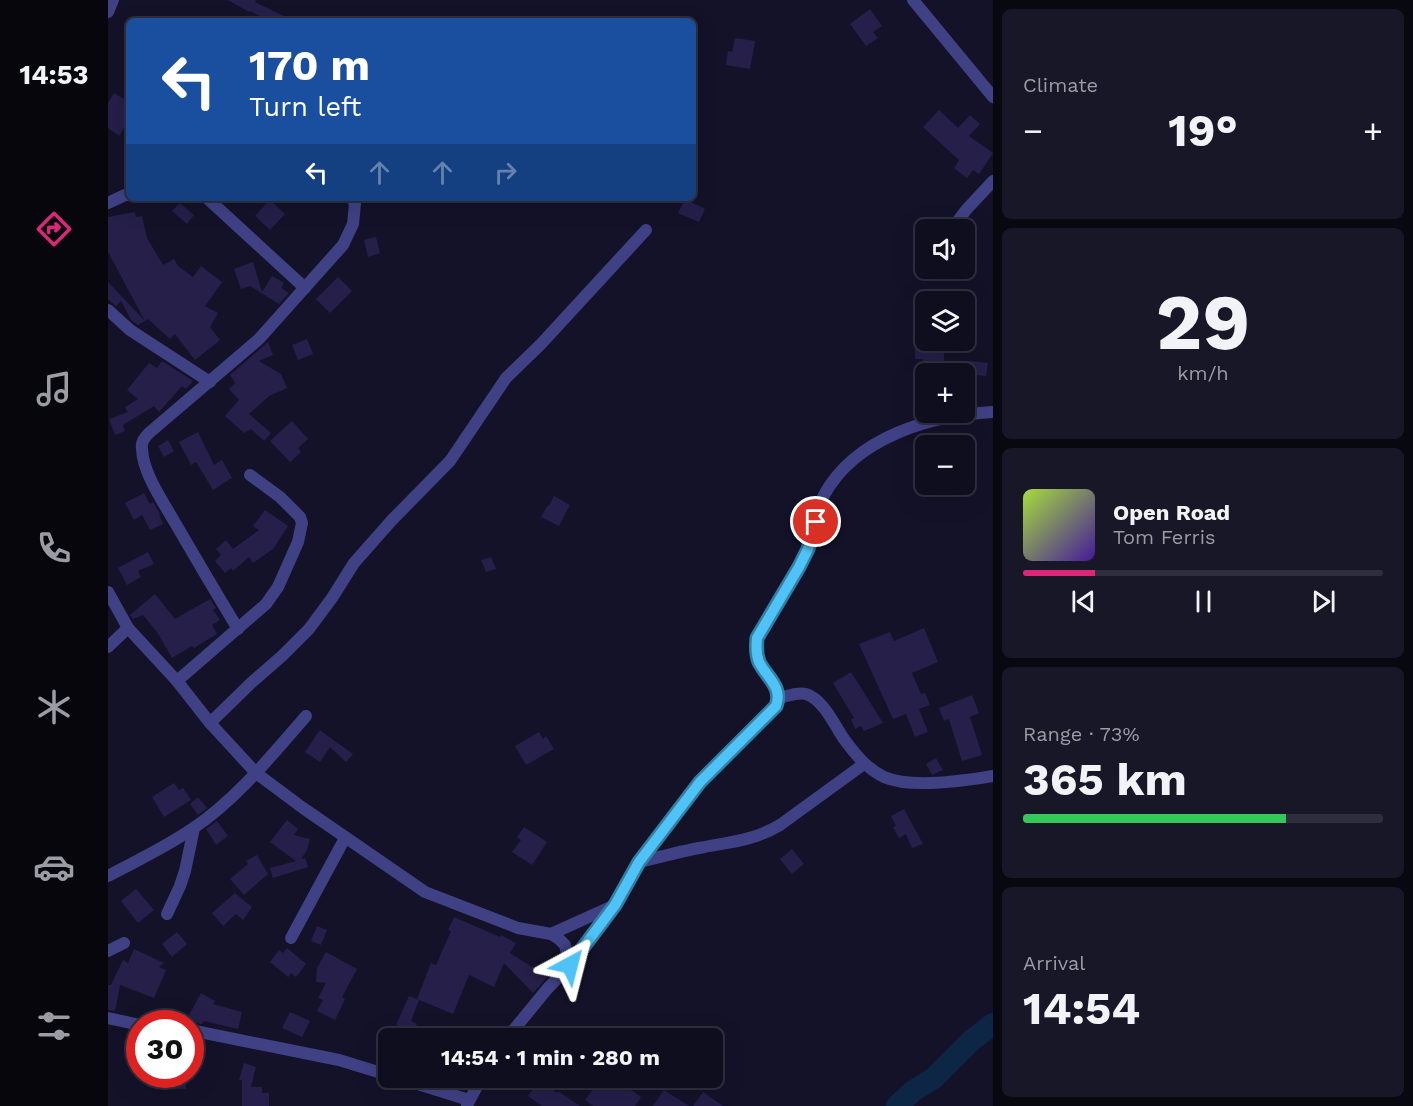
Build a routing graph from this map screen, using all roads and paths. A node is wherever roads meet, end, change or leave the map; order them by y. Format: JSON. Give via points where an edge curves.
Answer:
{"nodes":[{"id":1,"x":113,"y":0,"type":"edge"},
{"id":2,"x":913,"y":0,"type":"edge"},
{"id":3,"x":108,"y":12,"type":"edge"},
{"id":4,"x":993,"y":97,"type":"edge"},
{"id":5,"x":993,"y":182,"type":"edge"},
{"id":6,"x":126,"y":195,"type":"edge"},
{"id":7,"x":210,"y":201,"type":"edge"},
{"id":8,"x":354,"y":201,"type":"edge"},
{"id":9,"x":108,"y":202,"type":"edge"},
{"id":10,"x":959,"y":219,"type":"edge"},
{"id":11,"x":646,"y":230,"type":"dead end"},
{"id":12,"x":305,"y":288,"type":"junction"},
{"id":13,"x":108,"y":310,"type":"edge"},
{"id":14,"x":210,"y":382,"type":"junction"},
{"id":15,"x":993,"y":412,"type":"edge"},
{"id":16,"x":250,"y":475,"type":"dead end"},
{"id":17,"x":108,"y":592,"type":"edge"},
{"id":18,"x":128,"y":628,"type":"junction"},
{"id":19,"x":238,"y":629,"type":"junction"},
{"id":20,"x":108,"y":647,"type":"edge"},
{"id":21,"x":177,"y":681,"type":"junction"},
{"id":22,"x":779,"y":698,"type":"junction"},
{"id":23,"x":306,"y":716,"type":"dead end"},
{"id":24,"x":210,"y":723,"type":"junction"},
{"id":25,"x":864,"y":764,"type":"junction"},
{"id":26,"x":256,"y":773,"type":"junction"},
{"id":27,"x":993,"y":776,"type":"edge"},
{"id":28,"x":194,"y":828,"type":"junction"},
{"id":29,"x":345,"y":838,"type":"junction"},
{"id":30,"x":639,"y":862,"type":"junction"},
{"id":31,"x":108,"y":876,"type":"edge"},
{"id":32,"x":615,"y":905,"type":"junction"},
{"id":33,"x":167,"y":914,"type":"dead end"},
{"id":34,"x":551,"y":934,"type":"junction"},
{"id":35,"x":291,"y":938,"type":"dead end"},
{"id":36,"x":124,"y":943,"type":"dead end"},
{"id":37,"x":108,"y":951,"type":"edge"},
{"id":38,"x":570,"y":965,"type":"junction"},
{"id":39,"x":108,"y":1018,"type":"edge"},
{"id":40,"x":126,"y":1022,"type":"edge"},
{"id":41,"x":515,"y":1028,"type":"edge"},
{"id":42,"x":204,"y":1033,"type":"edge"},
{"id":43,"x":378,"y":1072,"type":"edge"},
{"id":44,"x":426,"y":1088,"type":"edge"},
{"id":45,"x":476,"y":1088,"type":"edge"},
{"id":46,"x":468,"y":1103,"type":"edge"}],
"edges":[{"from":1,"to":3,"type":"street"},
{"from":2,"to":4,"type":"street"},
{"from":5,"to":10,"type":"street"},
{"from":6,"to":9,"type":"street"},
{"from":7,"to":12,"type":"street"},
{"from":8,"to":12,"type":"street","via":[[353,224],[343,245]]},
{"from":11,"to":24,"type":"street","via":[[506,378],[450,461],[354,563],[309,629]]},
{"from":12,"to":14,"type":"street","via":[[259,339]]},
{"from":13,"to":14,"type":"street","via":[[130,330]]},
{"from":14,"to":19,"type":"street","via":[[148,433],[141,449],[158,494]]},
{"from":15,"to":22,"type":"street","via":[[907,428],[882,440],[839,472],[823,496],[808,549],[757,638],[759,662]]},
{"from":16,"to":19,"type":"street","via":[[280,497],[302,523],[278,587],[266,604]]},
{"from":17,"to":18,"type":"street"},
{"from":18,"to":20,"type":"street"},
{"from":18,"to":21,"type":"street"},
{"from":19,"to":21,"type":"street"},
{"from":21,"to":24,"type":"street"},
{"from":22,"to":25,"type":"street","via":[[806,694],[816,700]]},
{"from":22,"to":30,"type":"street","via":[[776,706],[700,782]]},
{"from":23,"to":26,"type":"street"},
{"from":24,"to":26,"type":"street"},
{"from":25,"to":27,"type":"street","via":[[884,777],[920,783]]},
{"from":25,"to":30,"type":"street","via":[[767,833]]},
{"from":26,"to":28,"type":"street"},
{"from":26,"to":29,"type":"street"},
{"from":28,"to":31,"type":"street"},
{"from":28,"to":33,"type":"street","via":[[185,871]]},
{"from":29,"to":34,"type":"street","via":[[425,892],[518,928]]},
{"from":29,"to":35,"type":"street"},
{"from":30,"to":32,"type":"street"},
{"from":32,"to":34,"type":"street"},
{"from":32,"to":38,"type":"street"},
{"from":34,"to":38,"type":"street","via":[[565,945]]},
{"from":36,"to":37,"type":"street"},
{"from":38,"to":41,"type":"street"},
{"from":39,"to":40,"type":"street"},
{"from":42,"to":43,"type":"street"},
{"from":44,"to":46,"type":"street"},
{"from":45,"to":46,"type":"street"}]}
